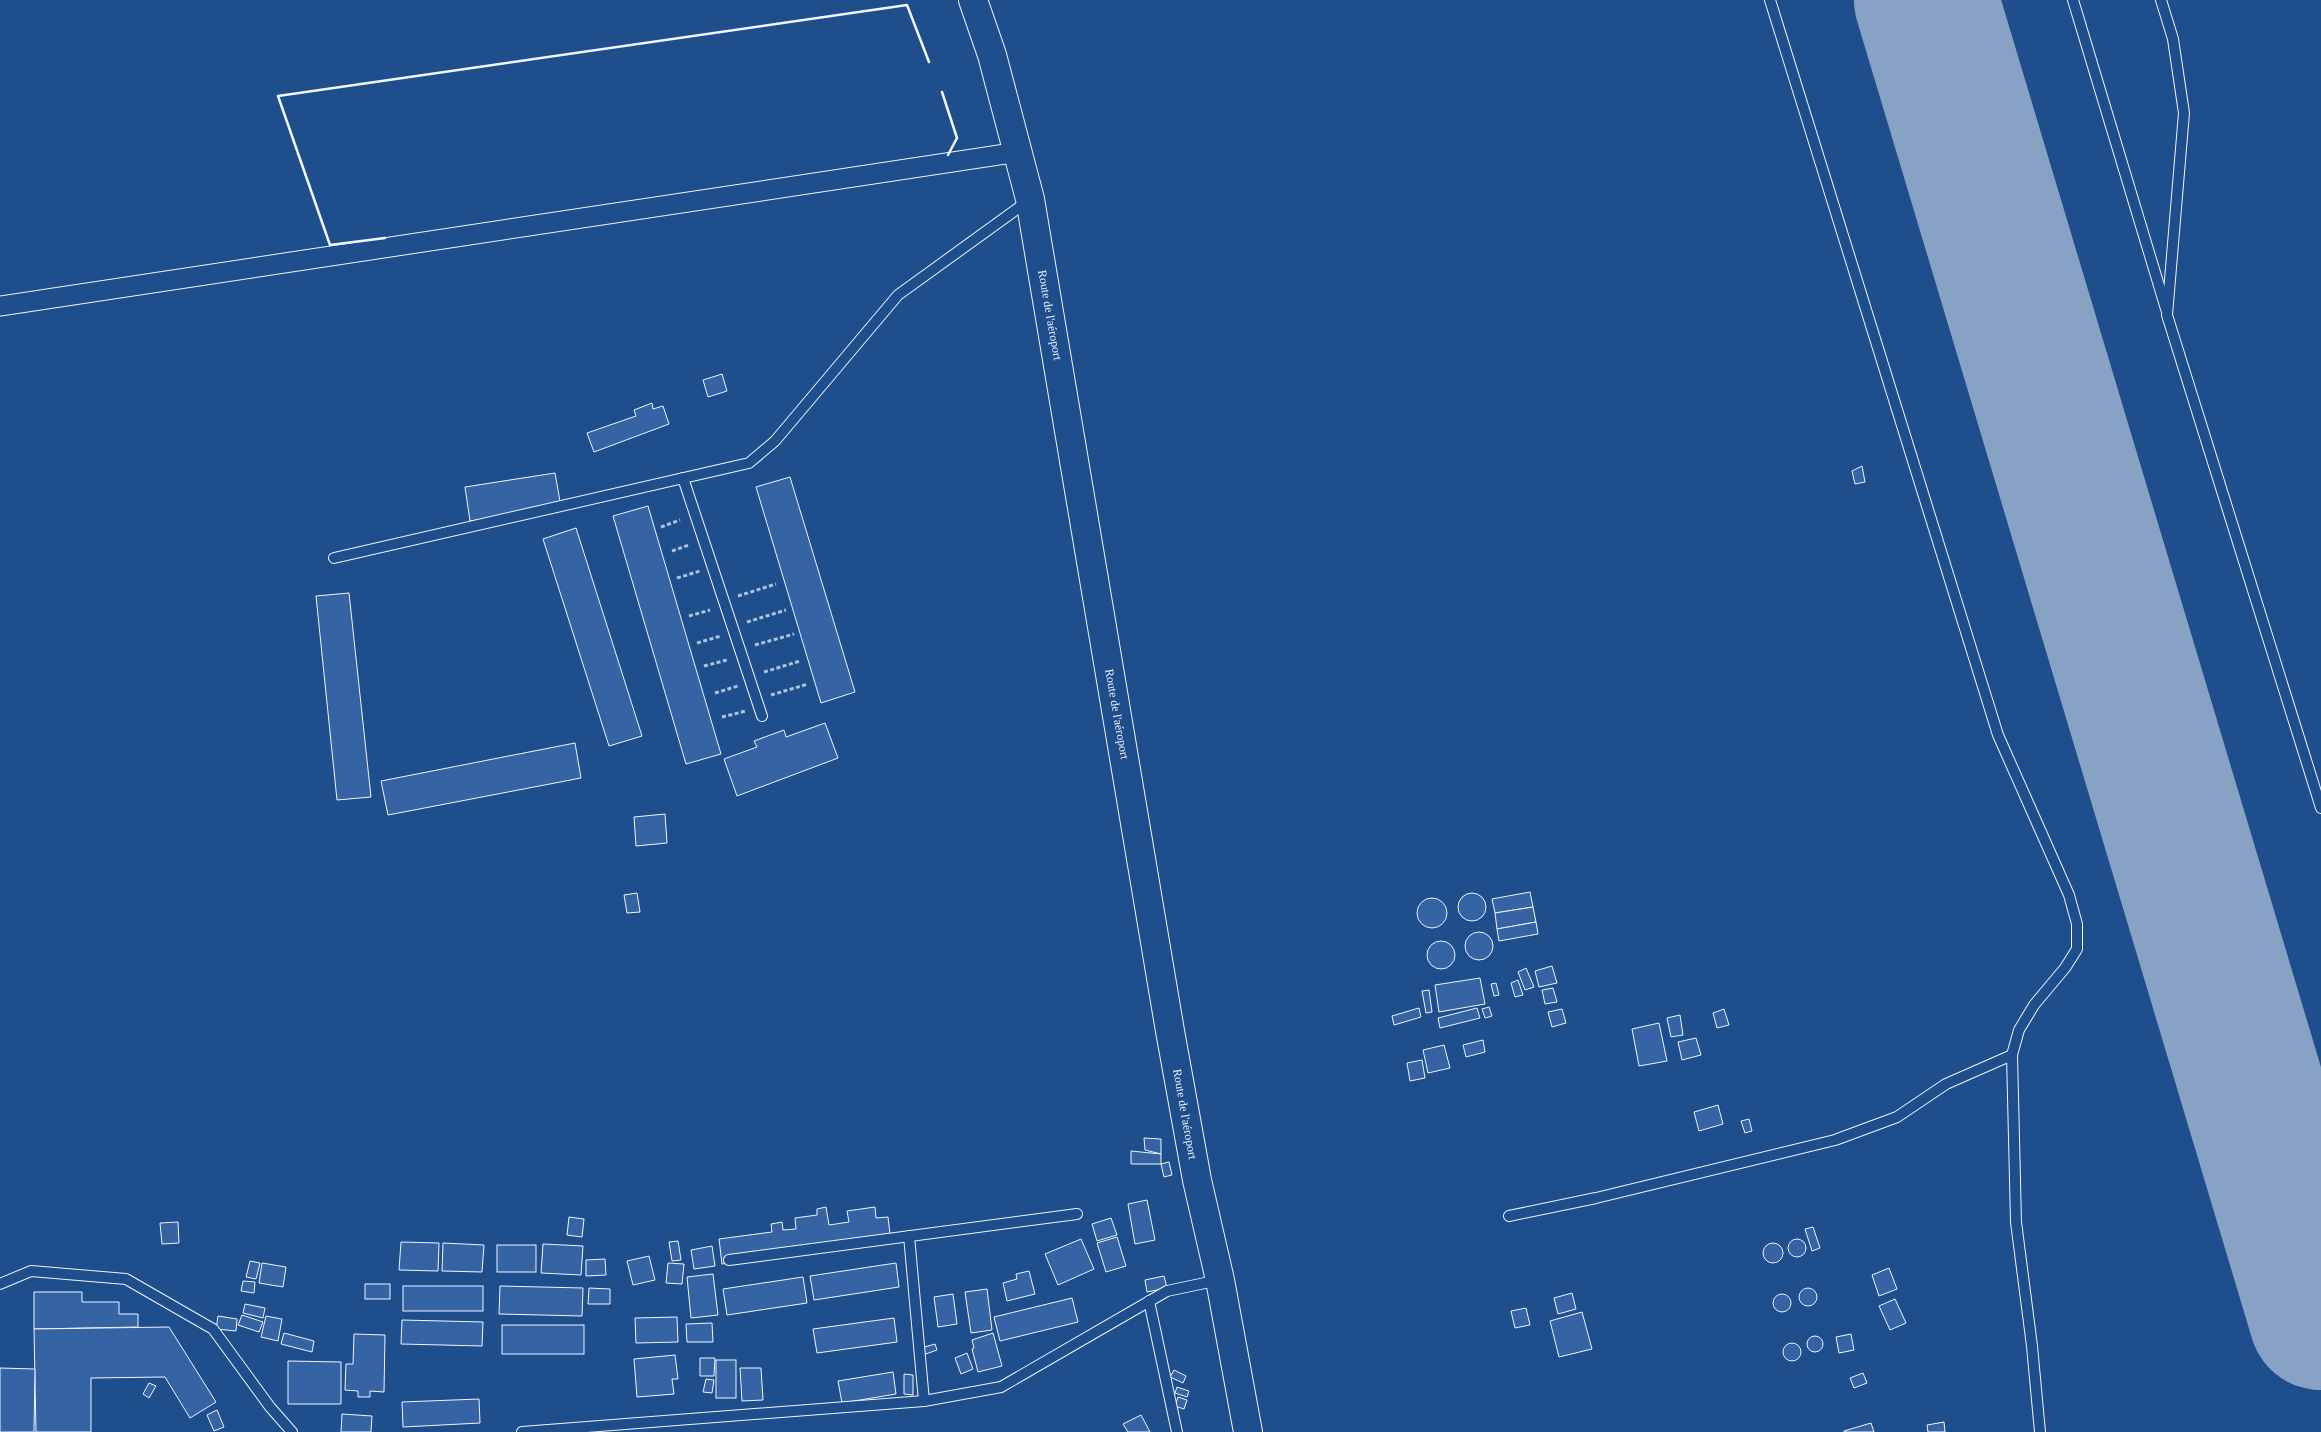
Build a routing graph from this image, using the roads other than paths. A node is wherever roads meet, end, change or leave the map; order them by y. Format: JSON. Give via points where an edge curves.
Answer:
{"nodes":[{"id":1,"x":973,"y":0,"type":"edge"},
{"id":2,"x":1770,"y":0,"type":"edge"},
{"id":3,"x":2073,"y":0,"type":"edge"},
{"id":4,"x":2161,"y":0,"type":"edge"},
{"id":5,"x":1019,"y":152,"type":"junction"},
{"id":6,"x":1030,"y":199,"type":"junction"},
{"id":7,"x":0,"y":306,"type":"edge"},
{"id":8,"x":2167,"y":315,"type":"junction"},
{"id":9,"x":683,"y":478,"type":"junction"},
{"id":10,"x":334,"y":558,"type":"dead end"},
{"id":11,"x":759,"y":708,"type":"road end"},
{"id":12,"x":2321,"y":808,"type":"edge"},
{"id":13,"x":2012,"y":1055,"type":"junction"},
{"id":14,"x":1077,"y":1214,"type":"dead end"},
{"id":15,"x":1510,"y":1216,"type":"dead end"},
{"id":16,"x":909,"y":1236,"type":"junction"},
{"id":17,"x":729,"y":1260,"type":"dead end"},
{"id":18,"x":1220,"y":1280,"type":"junction"},
{"id":19,"x":0,"y":1284,"type":"edge"},
{"id":20,"x":1149,"y":1301,"type":"junction"},
{"id":21,"x":924,"y":1401,"type":"junction"},
{"id":22,"x":292,"y":1432,"type":"edge"},
{"id":23,"x":522,"y":1432,"type":"edge"},
{"id":24,"x":1177,"y":1432,"type":"edge"},
{"id":25,"x":1248,"y":1432,"type":"edge"},
{"id":26,"x":2040,"y":1432,"type":"edge"}],
"edges":[{"from":1,"to":5,"type":"street","name":"Route de l'aéroport"},
{"from":2,"to":13,"type":"lane","via":[[1998,735],[2069,895],[2077,924],[2076,949],[2065,968],[2034,1005],[2019,1030]]},
{"from":3,"to":8,"type":"lane"},
{"from":4,"to":8,"type":"lane","via":[[2174,39],[2184,113]]},
{"from":5,"to":6,"type":"street","name":"Route de l'aéroport"},
{"from":5,"to":7,"type":"street"},
{"from":6,"to":9,"type":"lane","via":[[898,295],[775,440],[748,463]]},
{"from":6,"to":18,"type":"street","name":"Route de l'aéroport","via":[[1196,1180]]},
{"from":8,"to":12,"type":"lane"},
{"from":9,"to":10,"type":"lane"},
{"from":9,"to":11,"type":"lane"},
{"from":13,"to":15,"type":"lane","via":[[1946,1084],[1897,1117],[1835,1140]]},
{"from":13,"to":26,"type":"lane","via":[[2016,1222]]},
{"from":14,"to":16,"type":"lane"},
{"from":16,"to":17,"type":"lane"},
{"from":16,"to":21,"type":"lane"},
{"from":18,"to":20,"type":"lane","via":[[1167,1291]]},
{"from":18,"to":25,"type":"street","name":"Route de l'aéroport"},
{"from":19,"to":22,"type":"lane","via":[[31,1271],[126,1279],[213,1329]]},
{"from":20,"to":21,"type":"lane","via":[[1001,1387]]},
{"from":20,"to":24,"type":"lane"},
{"from":21,"to":23,"type":"lane"}]}
